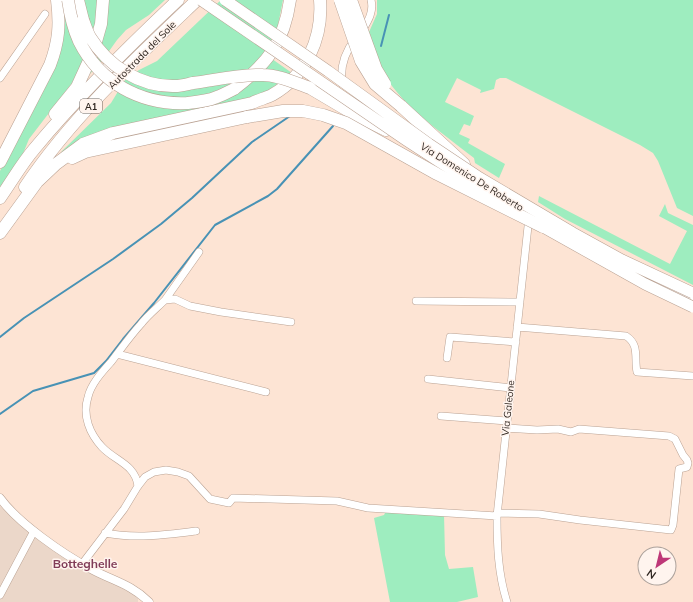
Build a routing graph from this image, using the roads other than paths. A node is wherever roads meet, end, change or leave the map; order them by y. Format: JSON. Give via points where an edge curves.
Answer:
{"nodes":[{"id":1,"x":57,"y":0,"type":"edge"},
{"id":2,"x":68,"y":0,"type":"edge"},
{"id":3,"x":78,"y":0,"type":"edge"},
{"id":4,"x":103,"y":0,"type":"edge"},
{"id":5,"x":178,"y":0,"type":"edge"},
{"id":6,"x":197,"y":0,"type":"edge"},
{"id":7,"x":201,"y":0,"type":"edge"},
{"id":8,"x":225,"y":0,"type":"edge"},
{"id":9,"x":290,"y":0,"type":"edge"},
{"id":10,"x":320,"y":0,"type":"edge"},
{"id":11,"x":340,"y":0,"type":"edge"},
{"id":12,"x":352,"y":0,"type":"edge"},
{"id":13,"x":371,"y":0,"type":"edge"},
{"id":14,"x":45,"y":14,"type":"dead end"},
{"id":15,"x":0,"y":78,"type":"edge"},
{"id":16,"x":401,"y":106,"type":"junction"},
{"id":17,"x":406,"y":140,"type":"junction"},
{"id":18,"x":34,"y":149,"type":"junction"},
{"id":19,"x":0,"y":162,"type":"edge"},
{"id":20,"x":56,"y":164,"type":"junction"},
{"id":21,"x":480,"y":178,"type":"junction"},
{"id":22,"x":0,"y":198,"type":"edge"},
{"id":23,"x":529,"y":213,"type":"junction"},
{"id":24,"x":0,"y":224,"type":"edge"},
{"id":25,"x":543,"y":227,"type":"junction"},
{"id":26,"x":0,"y":233,"type":"edge"},
{"id":27,"x":199,"y":252,"type":"dead end"},
{"id":28,"x":693,"y":293,"type":"edge"},
{"id":29,"x":165,"y":300,"type":"junction"},
{"id":30,"x":693,"y":300,"type":"edge"},
{"id":31,"x":416,"y":301,"type":"dead end"},
{"id":32,"x":520,"y":302,"type":"junction"},
{"id":33,"x":693,"y":307,"type":"edge"},
{"id":34,"x":291,"y":322,"type":"dead end"},
{"id":35,"x":517,"y":327,"type":"junction"},
{"id":36,"x":516,"y":342,"type":"junction"},
{"id":37,"x":117,"y":354,"type":"junction"},
{"id":38,"x":447,"y":358,"type":"dead end"},
{"id":39,"x":693,"y":376,"type":"edge"},
{"id":40,"x":428,"y":380,"type":"dead end"},
{"id":41,"x":511,"y":388,"type":"junction"},
{"id":42,"x":266,"y":392,"type":"dead end"},
{"id":43,"x":441,"y":416,"type":"dead end"},
{"id":44,"x":507,"y":425,"type":"junction"},
{"id":45,"x":138,"y":486,"type":"junction"},
{"id":46,"x":0,"y":498,"type":"edge"},
{"id":47,"x":497,"y":514,"type":"junction"},
{"id":48,"x":34,"y":530,"type":"junction"},
{"id":49,"x":196,"y":531,"type":"dead end"},
{"id":50,"x":105,"y":533,"type":"junction"},
{"id":51,"x":82,"y":564,"type":"junction"},
{"id":52,"x":0,"y":595,"type":"edge"},
{"id":53,"x":149,"y":602,"type":"edge"},
{"id":54,"x":507,"y":602,"type":"edge"}],
"edges":[{"from":1,"to":19,"type":"highway","via":[[58,39],[50,65]]},
{"from":2,"to":9,"type":"highway","bridge":true,"via":[[75,31],[86,53],[107,78],[138,96],[177,103],[216,98],[234,89],[261,66],[278,41]]},
{"from":3,"to":17,"type":"highway","bridge":true,"via":[[90,36],[104,55],[127,74],[154,84],[175,86],[243,76],[264,75],[286,79],[310,88],[359,117]]},
{"from":4,"to":18,"type":"highway","via":[[101,24],[82,78]]},
{"from":5,"to":18,"type":"highway","name":"Autostrada del Sole","number":"A1","via":[[98,78]]},
{"from":6,"to":24,"type":"highway","name":"Autostrada del Sole","number":"A1","via":[[81,116],[45,158]]},
{"from":7,"to":17,"type":"highway","bridge":true},
{"from":8,"to":21,"type":"highway","bridge":true},
{"from":10,"to":20,"type":"highway","via":[[318,34],[312,51],[299,73],[272,95],[252,103],[113,133],[83,144]]},
{"from":11,"to":16,"type":"highway","bridge":true,"via":[[361,61],[375,84]]},
{"from":12,"to":16,"type":"highway","bridge":true,"via":[[376,70]]},
{"from":13,"to":23,"type":"street","name":"Via Domenico De Roberto","via":[[372,14],[344,60],[342,83],[349,92],[422,146]]},
{"from":14,"to":15,"type":"street"},
{"from":16,"to":21,"type":"highway","bridge":true},
{"from":17,"to":25,"type":"highway","bridge":true},
{"from":18,"to":22,"type":"highway","name":"Autostrada del Sole","number":"A1"},
{"from":20,"to":25,"type":"highway","bridge":true,"via":[[85,152],[283,111],[303,111],[346,123],[437,174]]},
{"from":20,"to":26,"type":"highway","via":[[37,182]]},
{"from":21,"to":28,"type":"highway","bridge":true,"via":[[573,234]]},
{"from":23,"to":30,"type":"street","name":"Via Domenico De Roberto","via":[[620,264]]},
{"from":23,"to":32,"type":"street","name":"Via Galeone"},
{"from":25,"to":33,"type":"highway","bridge":true,"via":[[645,284]]},
{"from":27,"to":29,"type":"street"},
{"from":29,"to":34,"type":"street","via":[[176,299],[190,306]]},
{"from":29,"to":37,"type":"street"},
{"from":31,"to":32,"type":"street"},
{"from":32,"to":35,"type":"street","name":"Via Galeone"},
{"from":35,"to":36,"type":"street","name":"Via Galeone"},
{"from":35,"to":39,"type":"street","via":[[626,336],[633,340],[635,346],[637,372]]},
{"from":36,"to":38,"type":"street","via":[[450,337]]},
{"from":36,"to":41,"type":"street","name":"Via Galeone"},
{"from":37,"to":42,"type":"street"},
{"from":37,"to":45,"type":"street","via":[[91,388],[86,405],[86,417],[94,438],[133,472]]},
{"from":40,"to":41,"type":"street"},
{"from":41,"to":44,"type":"street","name":"Via Galeone"},
{"from":43,"to":44,"type":"street"},
{"from":44,"to":47,"type":"street","name":"Via Galeone"},
{"from":44,"to":47,"type":"street","via":[[537,430],[558,429],[571,432],[578,429],[669,436],[675,438],[688,466],[680,469],[671,530],[539,514]]},
{"from":45,"to":47,"type":"street","via":[[154,472],[166,470],[189,476],[210,499],[229,503],[233,498],[322,500],[368,508]]},
{"from":45,"to":50,"type":"street"},
{"from":46,"to":48,"type":"street"},
{"from":47,"to":54,"type":"street","name":"Via Galeone","via":[[497,544]]},
{"from":48,"to":51,"type":"street"},
{"from":48,"to":52,"type":"street"},
{"from":49,"to":50,"type":"street","via":[[155,536],[121,536]]},
{"from":50,"to":51,"type":"street"},
{"from":51,"to":53,"type":"street","via":[[128,586]]}]}
